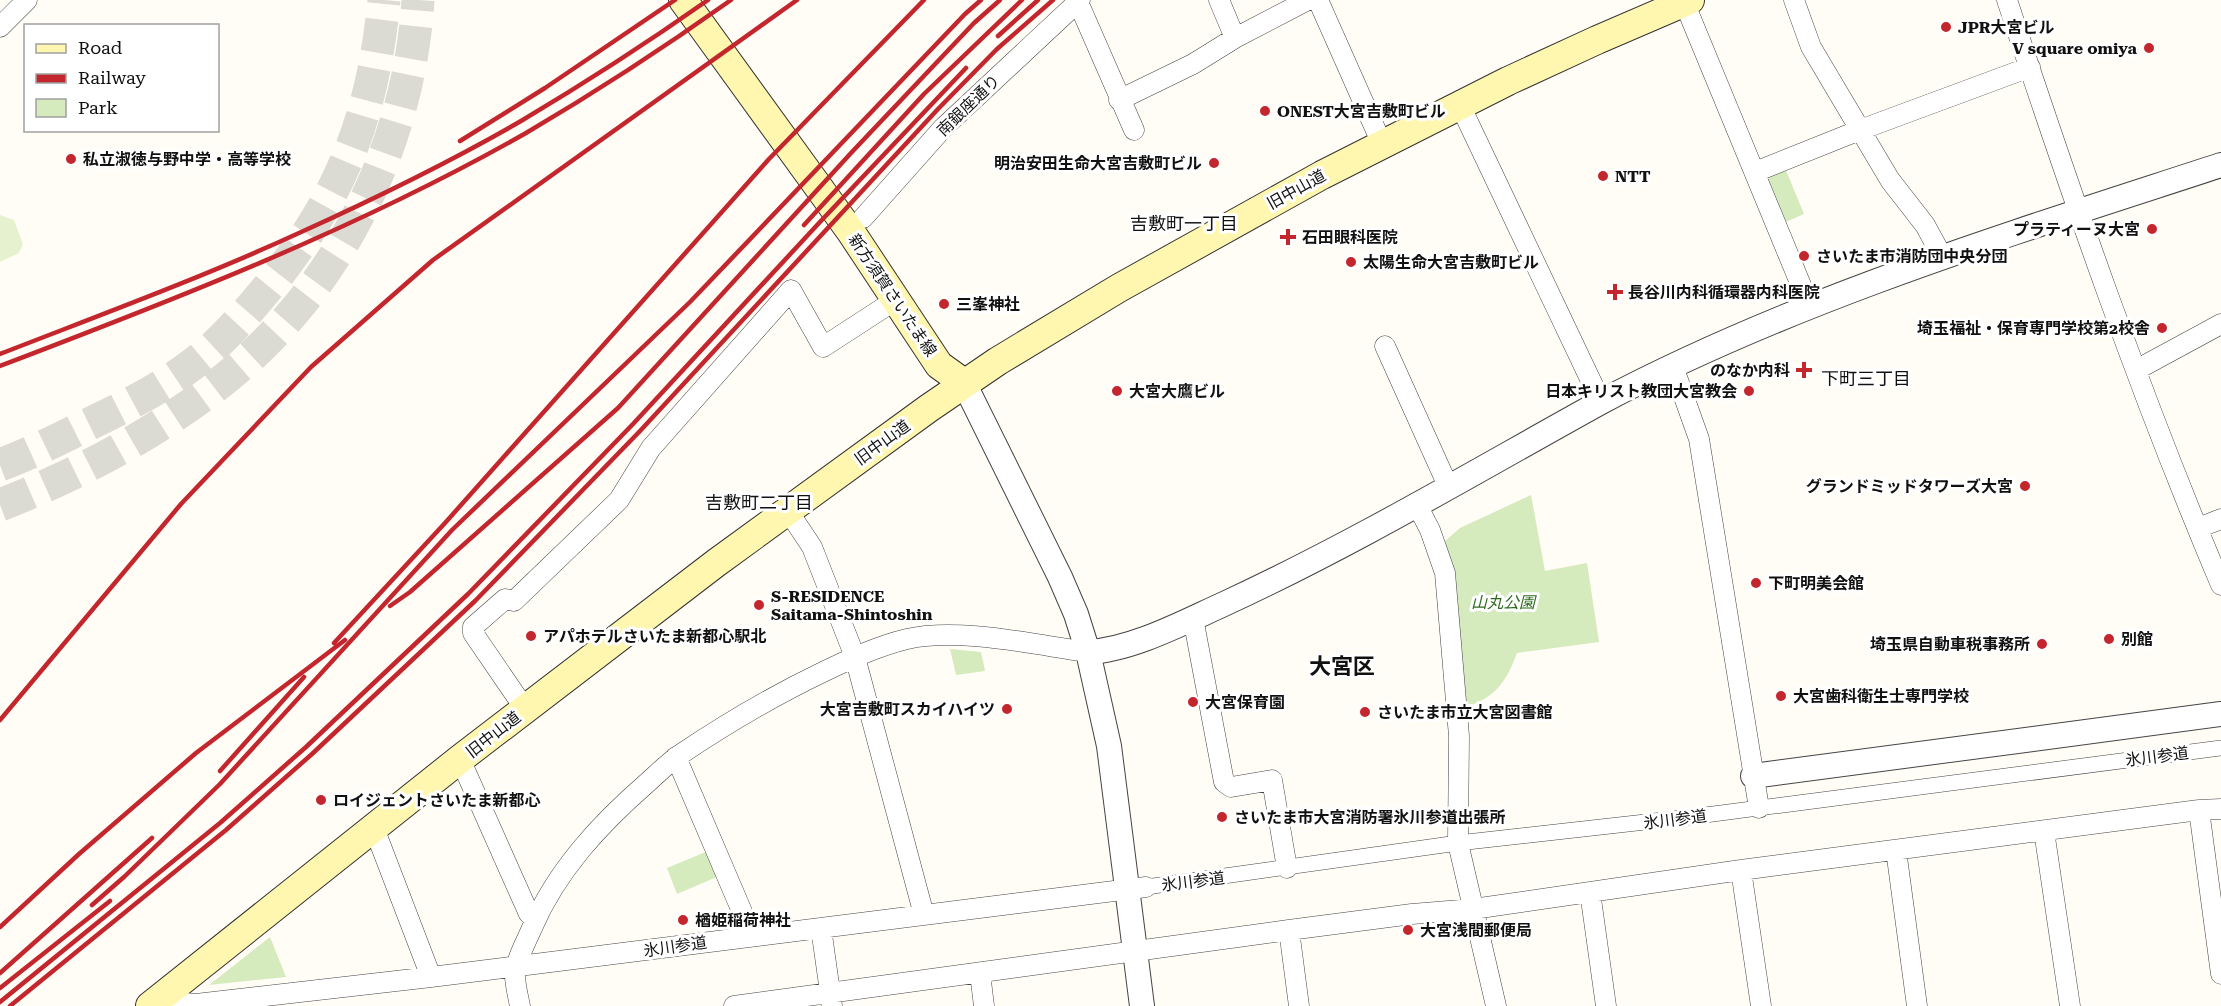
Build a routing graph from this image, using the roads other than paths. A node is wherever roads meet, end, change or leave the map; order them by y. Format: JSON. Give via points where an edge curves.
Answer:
{"nodes":[{"id":1,"x":27,"y":0,"type":"edge"},
{"id":2,"x":682,"y":0,"type":"edge"},
{"id":3,"x":706,"y":0,"type":"edge"},
{"id":4,"x":1219,"y":0,"type":"edge"},
{"id":5,"x":1308,"y":0,"type":"edge"},
{"id":6,"x":1318,"y":0,"type":"edge"},
{"id":7,"x":1794,"y":0,"type":"edge"},
{"id":8,"x":2007,"y":0,"type":"edge"},
{"id":9,"x":1079,"y":1,"type":"edge"},
{"id":10,"x":1687,"y":1,"type":"edge"},
{"id":11,"x":0,"y":27,"type":"edge"},
{"id":12,"x":1235,"y":38,"type":"junction"},
{"id":13,"x":2030,"y":67,"type":"junction"},
{"id":14,"x":1119,"y":100,"type":"junction"},
{"id":15,"x":1460,"y":105,"type":"junction"},
{"id":16,"x":1134,"y":130,"type":"dead end"},
{"id":17,"x":1860,"y":130,"type":"junction"},
{"id":18,"x":1382,"y":144,"type":"junction"},
{"id":19,"x":2221,"y":165,"type":"edge"},
{"id":20,"x":1755,"y":172,"type":"junction"},
{"id":21,"x":2079,"y":212,"type":"junction"},
{"id":22,"x":863,"y":218,"type":"junction"},
{"id":23,"x":1943,"y":258,"type":"junction"},
{"id":24,"x":897,"y":299,"type":"junction"},
{"id":25,"x":1810,"y":307,"type":"junction"},
{"id":26,"x":2221,"y":324,"type":"edge"},
{"id":27,"x":1385,"y":346,"type":"dead end"},
{"id":28,"x":1673,"y":366,"type":"junction"},
{"id":29,"x":2136,"y":370,"type":"junction"},
{"id":30,"x":964,"y":383,"type":"junction"},
{"id":31,"x":1601,"y":402,"type":"junction"},
{"id":32,"x":1448,"y":486,"type":"junction"},
{"id":33,"x":1417,"y":505,"type":"junction"},
{"id":34,"x":788,"y":511,"type":"junction"},
{"id":35,"x":2221,"y":519,"type":"edge"},
{"id":36,"x":2198,"y":528,"type":"junction"},
{"id":37,"x":2221,"y":585,"type":"edge"},
{"id":38,"x":1193,"y":618,"type":"junction"},
{"id":39,"x":1088,"y":652,"type":"junction"},
{"id":40,"x":855,"y":657,"type":"junction"},
{"id":41,"x":525,"y":709,"type":"junction"},
{"id":42,"x":2221,"y":714,"type":"edge"},
{"id":43,"x":2221,"y":748,"type":"edge"},
{"id":44,"x":676,"y":757,"type":"junction"},
{"id":45,"x":460,"y":759,"type":"junction"},
{"id":46,"x":1753,"y":776,"type":"junction"},
{"id":47,"x":1759,"y":808,"type":"junction"},
{"id":48,"x":2221,"y":809,"type":"edge"},
{"id":49,"x":2199,"y":810,"type":"junction"},
{"id":50,"x":374,"y":828,"type":"junction"},
{"id":51,"x":2044,"y":831,"type":"junction"},
{"id":52,"x":1458,"y":843,"type":"junction"},
{"id":53,"x":1896,"y":850,"type":"junction"},
{"id":54,"x":1287,"y":868,"type":"junction"},
{"id":55,"x":1741,"y":870,"type":"junction"},
{"id":56,"x":1137,"y":888,"type":"junction"},
{"id":57,"x":1590,"y":892,"type":"junction"},
{"id":58,"x":1473,"y":909,"type":"junction"},
{"id":59,"x":924,"y":915,"type":"junction"},
{"id":60,"x":536,"y":917,"type":"junction"},
{"id":61,"x":821,"y":928,"type":"junction"},
{"id":62,"x":1289,"y":930,"type":"junction"},
{"id":63,"x":752,"y":936,"type":"junction"},
{"id":64,"x":1135,"y":951,"type":"junction"},
{"id":65,"x":518,"y":965,"type":"junction"},
{"id":66,"x":980,"y":973,"type":"junction"},
{"id":67,"x":2221,"y":974,"type":"edge"},
{"id":68,"x":431,"y":977,"type":"junction"},
{"id":69,"x":160,"y":998,"type":"edge"},
{"id":70,"x":831,"y":999,"type":"edge"},
{"id":71,"x":1491,"y":1005,"type":"edge"},
{"id":72,"x":520,"y":1006,"type":"edge"},
{"id":73,"x":734,"y":1006,"type":"edge"},
{"id":74,"x":984,"y":1006,"type":"edge"},
{"id":75,"x":1142,"y":1006,"type":"edge"},
{"id":76,"x":1299,"y":1006,"type":"edge"},
{"id":77,"x":1606,"y":1006,"type":"edge"},
{"id":78,"x":1761,"y":1006,"type":"edge"},
{"id":79,"x":1917,"y":1006,"type":"edge"},
{"id":80,"x":2070,"y":1006,"type":"edge"}],
"edges":[{"from":1,"to":11,"type":"street"},
{"from":2,"to":24,"type":"main road","name":"新方須賀さいたま線"},
{"from":3,"to":22,"type":"main road","name":"新方須賀さいたま線"},
{"from":4,"to":12,"type":"street"},
{"from":5,"to":12,"type":"street"},
{"from":6,"to":18,"type":"street"},
{"from":7,"to":17,"type":"street","via":[[1811,47]]},
{"from":8,"to":13,"type":"street"},
{"from":9,"to":14,"type":"street"},
{"from":9,"to":22,"type":"street","name":"南銀座通り","via":[[943,128]]},
{"from":10,"to":15,"type":"main road","name":"旧中山道"},
{"from":10,"to":20,"type":"street"},
{"from":12,"to":14,"type":"street","via":[[1193,64]]},
{"from":13,"to":17,"type":"street"},
{"from":13,"to":21,"type":"street"},
{"from":14,"to":16,"type":"street"},
{"from":15,"to":18,"type":"main road","name":"旧中山道"},
{"from":15,"to":31,"type":"street"},
{"from":17,"to":20,"type":"street"},
{"from":17,"to":23,"type":"street","via":[[1890,180],[1933,237]]},
{"from":18,"to":30,"type":"main road","name":"旧中山道","via":[[1119,288]]},
{"from":19,"to":21,"type":"street"},
{"from":20,"to":25,"type":"street"},
{"from":21,"to":23,"type":"street"},
{"from":21,"to":29,"type":"street"},
{"from":22,"to":30,"type":"main road","name":"新方須賀さいたま線","via":[[948,344]]},
{"from":23,"to":25,"type":"street"},
{"from":24,"to":30,"type":"main road","name":"新方須賀さいたま線","via":[[939,365]]},
{"from":24,"to":41,"type":"street","via":[[823,348],[791,290],[651,448],[619,500],[514,601],[505,599],[473,627],[473,633]]},
{"from":25,"to":28,"type":"street"},
{"from":26,"to":29,"type":"street"},
{"from":27,"to":32,"type":"street"},
{"from":28,"to":31,"type":"street"},
{"from":28,"to":46,"type":"street","via":[[1699,439]]},
{"from":29,"to":36,"type":"street"},
{"from":30,"to":34,"type":"main road","name":"旧中山道"},
{"from":30,"to":39,"type":"street","via":[[1060,577]]},
{"from":31,"to":32,"type":"street"},
{"from":32,"to":33,"type":"street"},
{"from":33,"to":38,"type":"street","via":[[1314,561]]},
{"from":33,"to":52,"type":"street","via":[[1445,573],[1459,736]]},
{"from":34,"to":40,"type":"street","via":[[812,547]]},
{"from":34,"to":41,"type":"main road","name":"旧中山道"},
{"from":35,"to":36,"type":"street"},
{"from":36,"to":37,"type":"street"},
{"from":38,"to":39,"type":"street","via":[[1122,646]]},
{"from":38,"to":54,"type":"street","via":[[1224,782],[1231,787],[1272,780]]},
{"from":39,"to":40,"type":"street","via":[[965,636],[925,636]]},
{"from":39,"to":56,"type":"street"},
{"from":40,"to":44,"type":"street","via":[[770,699]]},
{"from":40,"to":59,"type":"street"},
{"from":41,"to":45,"type":"main road","name":"旧中山道"},
{"from":42,"to":46,"type":"street"},
{"from":43,"to":47,"type":"street","name":"氷川参道"},
{"from":44,"to":60,"type":"street","via":[[580,848]]},
{"from":44,"to":63,"type":"street"},
{"from":45,"to":50,"type":"main road","name":"旧中山道"},
{"from":45,"to":60,"type":"street","via":[[529,914]]},
{"from":46,"to":47,"type":"street"},
{"from":47,"to":52,"type":"street","name":"氷川参道"},
{"from":48,"to":49,"type":"street"},
{"from":49,"to":51,"type":"street"},
{"from":49,"to":67,"type":"street"},
{"from":50,"to":68,"type":"street"},
{"from":50,"to":69,"type":"main road","name":"旧中山道"},
{"from":51,"to":53,"type":"street"},
{"from":51,"to":80,"type":"street"},
{"from":52,"to":54,"type":"street","name":"氷川参道"},
{"from":52,"to":58,"type":"street"},
{"from":53,"to":55,"type":"street"},
{"from":53,"to":79,"type":"street"},
{"from":54,"to":56,"type":"street","name":"氷川参道"},
{"from":55,"to":57,"type":"street"},
{"from":55,"to":78,"type":"street"},
{"from":56,"to":59,"type":"street","name":"氷川参道"},
{"from":56,"to":64,"type":"street"},
{"from":57,"to":58,"type":"street"},
{"from":57,"to":77,"type":"street"},
{"from":58,"to":62,"type":"street"},
{"from":58,"to":71,"type":"street"},
{"from":59,"to":61,"type":"street","name":"氷川参道"},
{"from":60,"to":65,"type":"street"},
{"from":61,"to":63,"type":"street","name":"氷川参道"},
{"from":61,"to":70,"type":"street"},
{"from":62,"to":64,"type":"street"},
{"from":62,"to":76,"type":"street"},
{"from":63,"to":65,"type":"street","name":"氷川参道"},
{"from":64,"to":66,"type":"street"},
{"from":64,"to":75,"type":"street"},
{"from":65,"to":68,"type":"street","name":"氷川参道"},
{"from":65,"to":72,"type":"street","via":[[515,975]]},
{"from":66,"to":70,"type":"street"},
{"from":66,"to":74,"type":"street"},
{"from":68,"to":69,"type":"street","name":"氷川参道","via":[[196,1005]]},
{"from":70,"to":73,"type":"street"}]}
